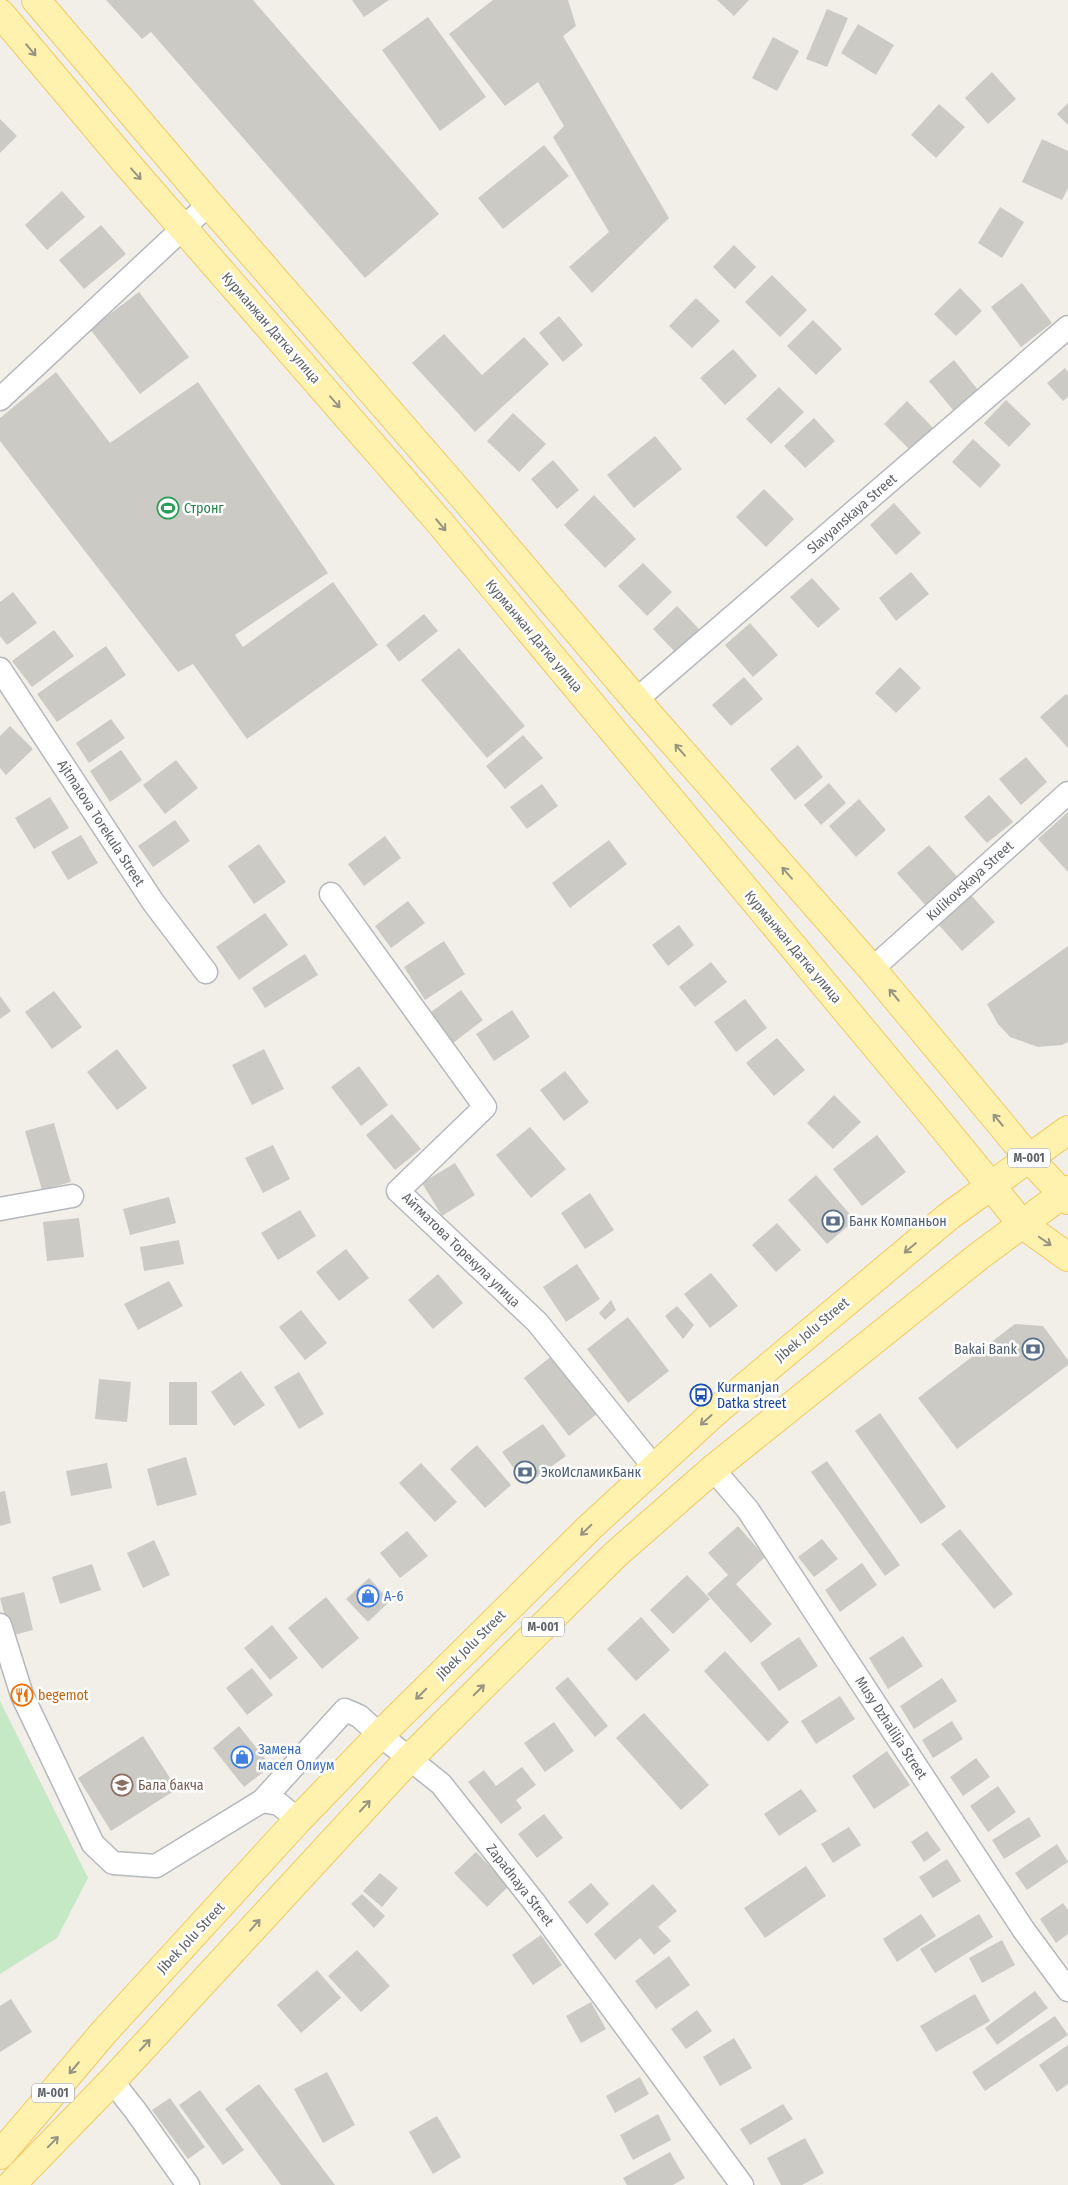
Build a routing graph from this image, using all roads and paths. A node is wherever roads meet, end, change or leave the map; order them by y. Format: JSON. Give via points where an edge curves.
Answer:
{"nodes":[{"id":1,"x":36,"y":0,"type":"edge"},
{"id":2,"x":0,"y":13,"type":"edge"},
{"id":3,"x":209,"y":204,"type":"junction"},
{"id":4,"x":183,"y":226,"type":"junction"},
{"id":5,"x":1068,"y":328,"type":"edge"},
{"id":6,"x":0,"y":399,"type":"edge"},
{"id":7,"x":0,"y":669,"type":"edge"},
{"id":8,"x":636,"y":700,"type":"junction"},
{"id":9,"x":1068,"y":793,"type":"edge"},
{"id":10,"x":330,"y":894,"type":"dead end"},
{"id":11,"x":872,"y":969,"type":"junction"},
{"id":12,"x":206,"y":972,"type":"dead end"},
{"id":13,"x":1068,"y":1130,"type":"edge"},
{"id":14,"x":1029,"y":1158,"type":"junction"},
{"id":15,"x":990,"y":1186,"type":"junction"},
{"id":16,"x":1066,"y":1195,"type":"edge"},
{"id":17,"x":72,"y":1196,"type":"dead end"},
{"id":18,"x":0,"y":1209,"type":"edge"},
{"id":19,"x":1022,"y":1224,"type":"junction"},
{"id":20,"x":1068,"y":1257,"type":"edge"},
{"id":21,"x":654,"y":1467,"type":"junction"},
{"id":22,"x":713,"y":1469,"type":"junction"},
{"id":23,"x":0,"y":1624,"type":"edge"},
{"id":24,"x":380,"y":1735,"type":"junction"},
{"id":25,"x":409,"y":1759,"type":"junction"},
{"id":26,"x":262,"y":1801,"type":"junction"},
{"id":27,"x":298,"y":1820,"type":"junction"},
{"id":28,"x":1068,"y":1990,"type":"edge"},
{"id":29,"x":112,"y":2081,"type":"junction"},
{"id":30,"x":0,"y":2155,"type":"edge"},
{"id":31,"x":15,"y":2181,"type":"edge"},
{"id":32,"x":188,"y":2185,"type":"edge"},
{"id":33,"x":742,"y":2185,"type":"edge"}],
"edges":[{"from":1,"to":3,"type":"main road"},
{"from":2,"to":4,"type":"main road","name":"Курманжан Датка улица","one_way":true},
{"from":3,"to":4,"type":"street"},
{"from":3,"to":8,"type":"main road"},
{"from":4,"to":6,"type":"street"},
{"from":4,"to":15,"type":"main road","name":"Курманжан Датка улица","one_way":true,"via":[[441,524]]},
{"from":5,"to":8,"type":"street","name":"Slavyanskaya Street"},
{"from":7,"to":12,"type":"street","name":"Ajtmatova Torekula Street","via":[[153,902]]},
{"from":11,"to":8,"type":"main road","one_way":true},
{"from":9,"to":11,"type":"street","name":"Kulikovskaya Street"},
{"from":10,"to":21,"type":"street","name":"Айтматова Торекула улица","via":[[485,1107],[398,1190],[537,1322]]},
{"from":14,"to":11,"type":"main road","one_way":true},
{"from":13,"to":14,"type":"main road","number":"М-001"},
{"from":14,"to":15,"type":"main road","number":"М-001"},
{"from":14,"to":16,"type":"main road"},
{"from":15,"to":19,"type":"main road","name":"Курманжан Датка улица"},
{"from":15,"to":21,"type":"main road","name":"Jibek Jolu Street","number":"М-001","one_way":true,"via":[[918,1241]]},
{"from":16,"to":19,"type":"main road","number":"М-001"},
{"from":17,"to":18,"type":"street"},
{"from":19,"to":20,"type":"main road","name":"Курманжан Датка улица","one_way":true},
{"from":19,"to":22,"type":"main road","number":"М-001"},
{"from":21,"to":24,"type":"main road","name":"Jibek Jolu Street","number":"М-001","one_way":true},
{"from":25,"to":22,"type":"main road","number":"М-001","one_way":true,"via":[[615,1555]]},
{"from":22,"to":28,"type":"street","name":"Musy Dzhalilja Street","via":[[748,1510],[1024,1929]]},
{"from":23,"to":26,"type":"street","via":[[22,1695],[93,1844],[113,1862],[156,1866]]},
{"from":24,"to":25,"type":"street","name":"Zapadnaya Street"},
{"from":24,"to":26,"type":"street","name":"Zapadnaya Street","via":[[359,1716],[345,1710]]},
{"from":24,"to":27,"type":"main road","name":"Jibek Jolu Street","number":"М-001"},
{"from":29,"to":25,"type":"main road","number":"М-001","one_way":true},
{"from":25,"to":33,"type":"street","name":"Zapadnaya Street","via":[[440,1784],[534,1902]]},
{"from":26,"to":27,"type":"street","via":[[279,1804]]},
{"from":27,"to":30,"type":"main road","name":"Jibek Jolu Street","number":"М-001","one_way":true,"via":[[105,2031]]},
{"from":31,"to":29,"type":"main road","number":"М-001","one_way":true},
{"from":29,"to":32,"type":"street"}]}
